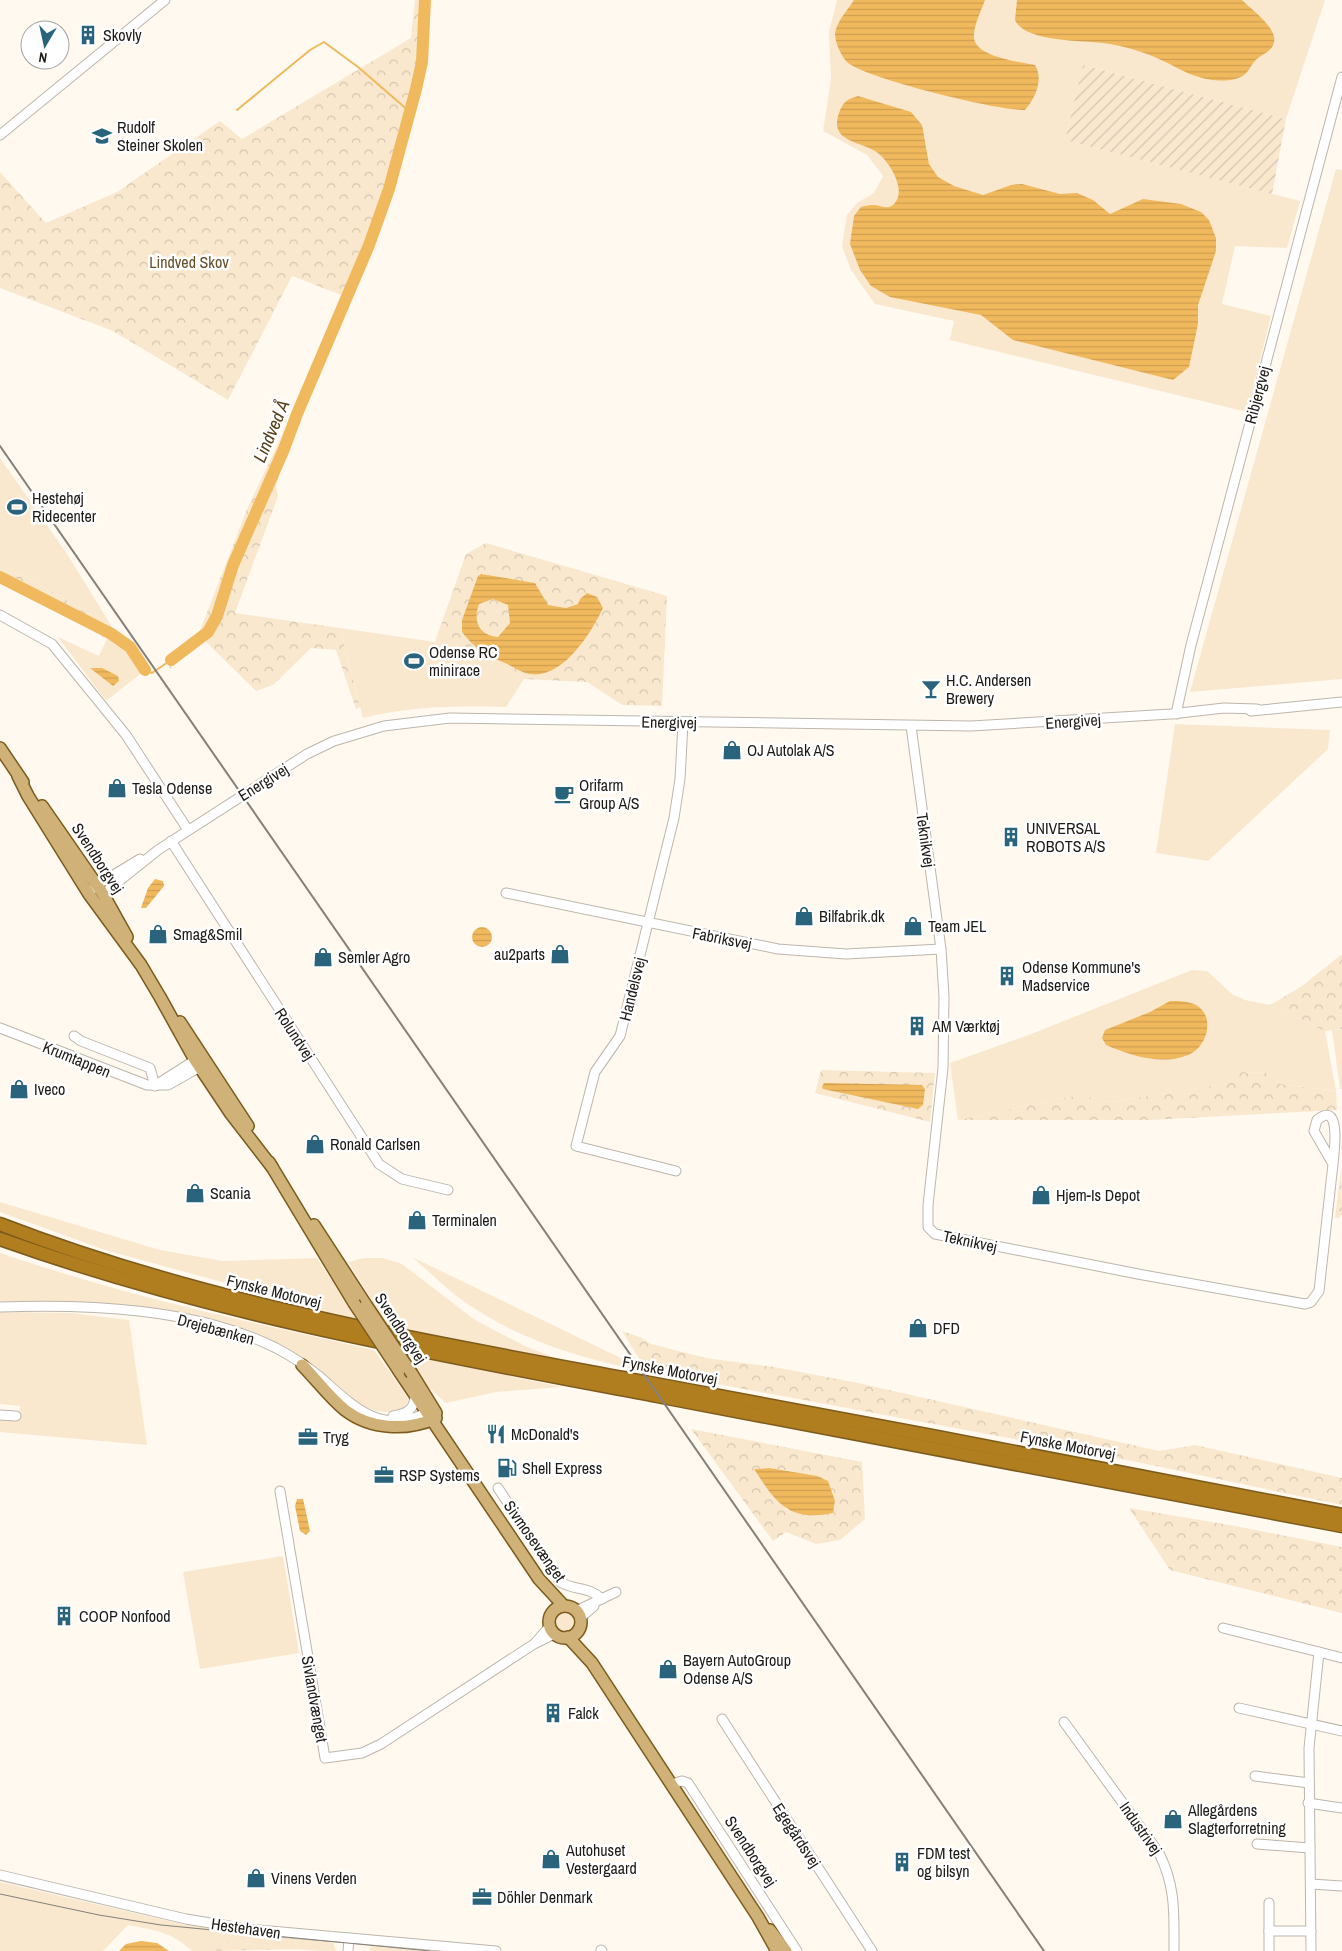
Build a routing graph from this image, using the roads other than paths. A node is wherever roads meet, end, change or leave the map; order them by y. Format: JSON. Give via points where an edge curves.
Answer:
{"nodes":[{"id":1,"x":165,"y":0,"type":"edge"},
{"id":2,"x":1342,"y":77,"type":"edge"},
{"id":3,"x":0,"y":134,"type":"edge"},
{"id":4,"x":0,"y":615,"type":"edge"},
{"id":5,"x":1342,"y":702,"type":"edge"},
{"id":6,"x":1176,"y":714,"type":"junction"},
{"id":7,"x":683,"y":723,"type":"junction"},
{"id":8,"x":911,"y":726,"type":"junction"},
{"id":9,"x":0,"y":748,"type":"edge"},
{"id":10,"x":18,"y":776,"type":"junction"},
{"id":11,"x":188,"y":830,"type":"junction"},
{"id":12,"x":171,"y":841,"type":"junction"},
{"id":13,"x":96,"y":890,"type":"junction"},
{"id":14,"x":506,"y":893,"type":"dead end"},
{"id":15,"x":648,"y":923,"type":"junction"},
{"id":16,"x":941,"y":950,"type":"junction"},
{"id":17,"x":0,"y":1028,"type":"edge"},
{"id":18,"x":74,"y":1036,"type":"dead end"},
{"id":19,"x":201,"y":1062,"type":"junction"},
{"id":20,"x":155,"y":1086,"type":"junction"},
{"id":21,"x":1332,"y":1164,"type":"junction"},
{"id":22,"x":676,"y":1171,"type":"dead end"},
{"id":23,"x":285,"y":1188,"type":"junction"},
{"id":24,"x":448,"y":1190,"type":"dead end"},
{"id":25,"x":0,"y":1224,"type":"edge"},
{"id":26,"x":0,"y":1239,"type":"edge"},
{"id":27,"x":0,"y":1244,"type":"edge"},
{"id":28,"x":62,"y":1261,"type":"junction"},
{"id":29,"x":0,"y":1307,"type":"edge"},
{"id":30,"x":302,"y":1365,"type":"junction"},
{"id":31,"x":415,"y":1395,"type":"junction"},
{"id":32,"x":359,"y":1410,"type":"junction"},
{"id":33,"x":0,"y":1415,"type":"edge"},
{"id":34,"x":16,"y":1416,"type":"dead end"},
{"id":35,"x":433,"y":1416,"type":"junction"},
{"id":36,"x":498,"y":1488,"type":"dead end"},
{"id":37,"x":280,"y":1490,"type":"dead end"},
{"id":38,"x":1342,"y":1515,"type":"edge"},
{"id":39,"x":1342,"y":1526,"type":"edge"},
{"id":40,"x":539,"y":1579,"type":"junction"},
{"id":41,"x":616,"y":1592,"type":"dead end"},
{"id":42,"x":602,"y":1599,"type":"junction"},
{"id":43,"x":563,"y":1605,"type":"junction"},
{"id":44,"x":552,"y":1612,"type":"junction"},
{"id":45,"x":578,"y":1614,"type":"junction"},
{"id":46,"x":1223,"y":1628,"type":"dead end"},
{"id":47,"x":552,"y":1631,"type":"junction"},
{"id":48,"x":573,"y":1634,"type":"junction"},
{"id":49,"x":1319,"y":1652,"type":"junction"},
{"id":50,"x":1342,"y":1658,"type":"edge"},
{"id":51,"x":1239,"y":1708,"type":"dead end"},
{"id":52,"x":722,"y":1719,"type":"dead end"},
{"id":53,"x":1064,"y":1722,"type":"dead end"},
{"id":54,"x":1310,"y":1725,"type":"junction"},
{"id":55,"x":1342,"y":1731,"type":"edge"},
{"id":56,"x":1255,"y":1776,"type":"dead end"},
{"id":57,"x":1309,"y":1783,"type":"junction"},
{"id":58,"x":672,"y":1784,"type":"junction"},
{"id":59,"x":1308,"y":1803,"type":"junction"},
{"id":60,"x":1342,"y":1808,"type":"edge"},
{"id":61,"x":1257,"y":1844,"type":"dead end"},
{"id":62,"x":1310,"y":1848,"type":"junction"},
{"id":63,"x":0,"y":1875,"type":"edge"},
{"id":64,"x":1311,"y":1884,"type":"junction"},
{"id":65,"x":1342,"y":1886,"type":"edge"},
{"id":66,"x":1269,"y":1903,"type":"dead end"},
{"id":67,"x":758,"y":1917,"type":"junction"},
{"id":68,"x":1270,"y":1931,"type":"junction"},
{"id":69,"x":1311,"y":1931,"type":"junction"},
{"id":70,"x":349,"y":1938,"type":"junction"},
{"id":71,"x":348,"y":1951,"type":"edge"},
{"id":72,"x":496,"y":1951,"type":"edge"},
{"id":73,"x":777,"y":1951,"type":"edge"},
{"id":74,"x":786,"y":1951,"type":"edge"},
{"id":75,"x":797,"y":1951,"type":"edge"},
{"id":76,"x":872,"y":1951,"type":"edge"},
{"id":77,"x":1174,"y":1951,"type":"edge"},
{"id":78,"x":1270,"y":1951,"type":"edge"},
{"id":79,"x":1311,"y":1951,"type":"edge"}],
"edges":[{"from":1,"to":3,"type":"street"},
{"from":2,"to":6,"type":"street","name":"Ribjergvej","via":[[1193,636]]},
{"from":4,"to":11,"type":"street","via":[[52,644],[126,735]]},
{"from":5,"to":6,"type":"street","name":"Energivej","via":[[1224,714]]},
{"from":6,"to":8,"type":"street","name":"Energivej"},
{"from":7,"to":8,"type":"street","name":"Energivej"},
{"from":7,"to":11,"type":"street","name":"Energivej","via":[[450,718],[384,726],[342,738],[307,754]]},
{"from":7,"to":15,"type":"street","name":"Handelsvej","via":[[674,818]]},
{"from":8,"to":16,"type":"street","name":"Teknikvej"},
{"from":9,"to":10,"type":"main road","name":"Svendborgvej"},
{"from":10,"to":13,"type":"main road","name":"Svendborgvej","via":[[39,812]]},
{"from":10,"to":13,"type":"main road","name":"Svendborgvej","via":[[56,824]]},
{"from":11,"to":12,"type":"street","name":"Energivej"},
{"from":12,"to":13,"type":"street","name":"Energivej"},
{"from":12,"to":24,"type":"street","name":"Rolundvej","via":[[379,1164],[402,1179]]},
{"from":13,"to":19,"type":"main road","name":"Svendborgvej"},
{"from":14,"to":15,"type":"street","name":"Fabriksvej"},
{"from":15,"to":16,"type":"street","name":"Fabriksvej","via":[[812,953],[881,954]]},
{"from":15,"to":22,"type":"street","name":"Handelsvej","via":[[620,1036],[595,1072],[576,1146]]},
{"from":16,"to":21,"type":"street","name":"Teknikvej","via":[[945,1030],[928,1205],[928,1227],[935,1234],[1305,1304],[1311,1302],[1318,1291]]},
{"from":17,"to":20,"type":"street","name":"Krumtappen","via":[[140,1084]]},
{"from":18,"to":20,"type":"street","name":"Krumtappen","via":[[150,1068]]},
{"from":19,"to":20,"type":"street"},
{"from":19,"to":23,"type":"main road","name":"Svendborgvej"},
{"from":21,"to":21,"type":"street","name":"Teknikvej","via":[[1314,1131],[1317,1120],[1322,1117],[1330,1116],[1338,1128]]},
{"from":23,"to":31,"type":"main road","name":"Svendborgvej","bridge":true,"via":[[354,1304]]},
{"from":23,"to":35,"type":"main road","name":"Svendborgvej","bridge":true,"via":[[316,1226],[412,1374]]},
{"from":25,"to":38,"type":"highway","name":"Fynske Motorvej","via":[[166,1279],[354,1326]]},
{"from":26,"to":28,"type":"highway","name":"Fynske Motorvej"},
{"from":27,"to":28,"type":"highway"},
{"from":28,"to":39,"type":"highway","name":"Fynske Motorvej","via":[[284,1323]]},
{"from":29,"to":30,"type":"street","name":"Drejebænken","via":[[99,1308],[196,1322],[255,1338]]},
{"from":30,"to":32,"type":"street","name":"Drejebænken"},
{"from":30,"to":35,"type":"main road","via":[[341,1406],[359,1419],[395,1427],[416,1425]]},
{"from":31,"to":32,"type":"street","via":[[413,1406],[400,1415]]},
{"from":31,"to":35,"type":"main road","name":"Svendborgvej"},
{"from":32,"to":35,"type":"street","name":"Drejebænken","via":[[387,1420]]},
{"from":33,"to":34,"type":"street"},
{"from":35,"to":40,"type":"main road","name":"Svendborgvej"},
{"from":36,"to":42,"type":"street","name":"Sivmosevænget","via":[[560,1582],[594,1592]]},
{"from":37,"to":47,"type":"street","name":"Sivlandvænget","via":[[325,1758],[362,1753],[381,1744]]},
{"from":40,"to":43,"type":"main road","name":"Svendborgvej"},
{"from":40,"to":44,"type":"main road","name":"Svendborgvej"},
{"from":41,"to":42,"type":"street"},
{"from":42,"to":45,"type":"street"},
{"from":43,"to":44,"type":"main road"},
{"from":43,"to":45,"type":"main road","via":[[571,1606]]},
{"from":44,"to":47,"type":"main road","via":[[548,1622]]},
{"from":45,"to":48,"type":"main road"},
{"from":46,"to":49,"type":"street"},
{"from":47,"to":48,"type":"main road","via":[[560,1637]]},
{"from":48,"to":58,"type":"main road","name":"Svendborgvej"},
{"from":49,"to":50,"type":"street"},
{"from":49,"to":54,"type":"street"},
{"from":51,"to":54,"type":"street"},
{"from":52,"to":76,"type":"street","name":"Egegårdsvej"},
{"from":53,"to":77,"type":"street","name":"Industrivej","via":[[1163,1860],[1172,1886]]},
{"from":54,"to":55,"type":"street"},
{"from":54,"to":57,"type":"street"},
{"from":56,"to":57,"type":"street"},
{"from":57,"to":59,"type":"street"},
{"from":58,"to":67,"type":"main road","name":"Svendborgvej"},
{"from":58,"to":75,"type":"street","name":"Svendborgvej","via":[[688,1783]]},
{"from":59,"to":60,"type":"street"},
{"from":59,"to":62,"type":"street"},
{"from":61,"to":62,"type":"street"},
{"from":62,"to":64,"type":"street"},
{"from":63,"to":70,"type":"street","name":"Hestehaven","via":[[186,1919],[247,1930]]},
{"from":64,"to":65,"type":"street"},
{"from":64,"to":69,"type":"street"},
{"from":66,"to":68,"type":"street"},
{"from":67,"to":73,"type":"main road","name":"Svendborgvej"},
{"from":67,"to":74,"type":"main road","name":"Svendborgvej"},
{"from":68,"to":69,"type":"street"},
{"from":68,"to":78,"type":"street"},
{"from":69,"to":79,"type":"street"},
{"from":70,"to":71,"type":"street"},
{"from":70,"to":72,"type":"street","name":"Hestehaven"}]}
